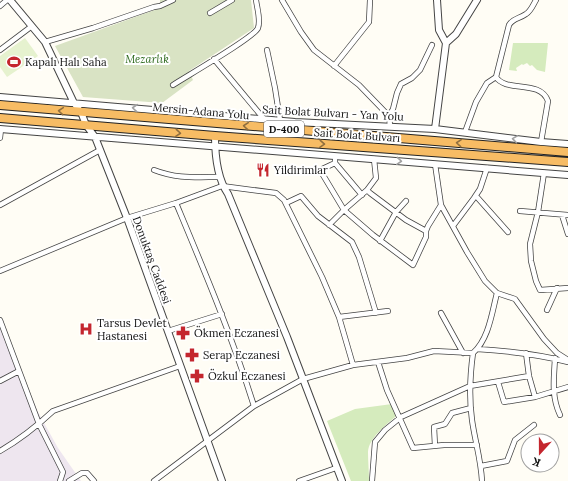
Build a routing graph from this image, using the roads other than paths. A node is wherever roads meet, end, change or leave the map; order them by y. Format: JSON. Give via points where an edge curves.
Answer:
{"nodes":[{"id":1,"x":9,"y":0,"type":"edge"},
{"id":2,"x":173,"y":0,"type":"edge"},
{"id":3,"x":232,"y":0,"type":"edge"},
{"id":4,"x":256,"y":0,"type":"edge"},
{"id":5,"x":282,"y":0,"type":"edge"},
{"id":6,"x":370,"y":0,"type":"edge"},
{"id":7,"x":437,"y":0,"type":"edge"},
{"id":8,"x":477,"y":0,"type":"edge"},
{"id":9,"x":536,"y":0,"type":"edge"},
{"id":10,"x":156,"y":1,"type":"dead end"},
{"id":11,"x":0,"y":6,"type":"edge"},
{"id":12,"x":154,"y":7,"type":"junction"},
{"id":13,"x":210,"y":13,"type":"dead end"},
{"id":14,"x":32,"y":26,"type":"junction"},
{"id":15,"x":44,"y":42,"type":"junction"},
{"id":16,"x":446,"y":43,"type":"junction"},
{"id":17,"x":432,"y":45,"type":"dead end"},
{"id":18,"x":0,"y":50,"type":"edge"},
{"id":19,"x":267,"y":50,"type":"dead end"},
{"id":20,"x":214,"y":59,"type":"junction"},
{"id":21,"x":334,"y":66,"type":"junction"},
{"id":22,"x":496,"y":77,"type":"junction"},
{"id":23,"x":173,"y":84,"type":"dead end"},
{"id":24,"x":0,"y":98,"type":"edge"},
{"id":25,"x":74,"y":103,"type":"junction"},
{"id":26,"x":0,"y":106,"type":"edge"},
{"id":27,"x":81,"y":112,"type":"junction"},
{"id":28,"x":389,"y":116,"type":"junction"},
{"id":29,"x":0,"y":118,"type":"edge"},
{"id":30,"x":264,"y":119,"type":"junction"},
{"id":31,"x":280,"y":120,"type":"junction"},
{"id":32,"x":86,"y":125,"type":"junction"},
{"id":33,"x":390,"y":126,"type":"junction"},
{"id":34,"x":0,"y":129,"type":"edge"},
{"id":35,"x":435,"y":129,"type":"junction"},
{"id":36,"x":465,"y":132,"type":"junction"},
{"id":37,"x":215,"y":136,"type":"junction"},
{"id":38,"x":95,"y":137,"type":"junction"},
{"id":39,"x":0,"y":138,"type":"edge"},
{"id":40,"x":541,"y":142,"type":"junction"},
{"id":41,"x":568,"y":144,"type":"edge"},
{"id":42,"x":215,"y":146,"type":"junction"},
{"id":43,"x":100,"y":150,"type":"junction"},
{"id":44,"x":568,"y":152,"type":"edge"},
{"id":45,"x":336,"y":156,"type":"junction"},
{"id":46,"x":374,"y":159,"type":"junction"},
{"id":47,"x":568,"y":162,"type":"edge"},
{"id":48,"x":335,"y":164,"type":"junction"},
{"id":49,"x":435,"y":164,"type":"junction"},
{"id":50,"x":487,"y":168,"type":"junction"},
{"id":51,"x":154,"y":170,"type":"dead end"},
{"id":52,"x":544,"y":173,"type":"junction"},
{"id":53,"x":568,"y":175,"type":"edge"},
{"id":54,"x":220,"y":177,"type":"junction"},
{"id":55,"x":222,"y":186,"type":"junction"},
{"id":56,"x":367,"y":190,"type":"junction"},
{"id":57,"x":362,"y":195,"type":"junction"},
{"id":58,"x":476,"y":196,"type":"junction"},
{"id":59,"x":406,"y":201,"type":"dead end"},
{"id":60,"x":176,"y":203,"type":"junction"},
{"id":61,"x":286,"y":203,"type":"junction"},
{"id":62,"x":0,"y":205,"type":"edge"},
{"id":63,"x":441,"y":205,"type":"junction"},
{"id":64,"x":344,"y":210,"type":"junction"},
{"id":65,"x":520,"y":211,"type":"dead end"},
{"id":66,"x":396,"y":212,"type":"junction"},
{"id":67,"x":538,"y":212,"type":"junction"},
{"id":68,"x":562,"y":215,"type":"junction"},
{"id":69,"x":568,"y":216,"type":"edge"},
{"id":70,"x":127,"y":218,"type":"junction"},
{"id":71,"x":329,"y":225,"type":"junction"},
{"id":72,"x":453,"y":226,"type":"junction"},
{"id":73,"x":426,"y":231,"type":"junction"},
{"id":74,"x":508,"y":232,"type":"dead end"},
{"id":75,"x":568,"y":234,"type":"edge"},
{"id":76,"x":380,"y":241,"type":"junction"},
{"id":77,"x":0,"y":271,"type":"edge"},
{"id":78,"x":557,"y":288,"type":"junction"},
{"id":79,"x":568,"y":288,"type":"edge"},
{"id":80,"x":497,"y":293,"type":"junction"},
{"id":81,"x":547,"y":310,"type":"dead end"},
{"id":82,"x":388,"y":311,"type":"dead end"},
{"id":83,"x":376,"y":313,"type":"junction"},
{"id":84,"x":441,"y":313,"type":"dead end"},
{"id":85,"x":222,"y":314,"type":"junction"},
{"id":86,"x":339,"y":317,"type":"junction"},
{"id":87,"x":0,"y":323,"type":"edge"},
{"id":88,"x":168,"y":331,"type":"junction"},
{"id":89,"x":477,"y":349,"type":"junction"},
{"id":90,"x":463,"y":353,"type":"junction"},
{"id":91,"x":473,"y":353,"type":"junction"},
{"id":92,"x":526,"y":353,"type":"junction"},
{"id":93,"x":555,"y":358,"type":"junction"},
{"id":94,"x":568,"y":361,"type":"edge"},
{"id":95,"x":378,"y":362,"type":"junction"},
{"id":96,"x":353,"y":365,"type":"junction"},
{"id":97,"x":180,"y":366,"type":"junction"},
{"id":98,"x":19,"y":371,"type":"junction"},
{"id":99,"x":529,"y":376,"type":"junction"},
{"id":100,"x":303,"y":379,"type":"junction"},
{"id":101,"x":0,"y":381,"type":"edge"},
{"id":102,"x":498,"y":382,"type":"junction"},
{"id":103,"x":470,"y":386,"type":"junction"},
{"id":104,"x":568,"y":387,"type":"edge"},
{"id":105,"x":554,"y":392,"type":"junction"},
{"id":106,"x":535,"y":397,"type":"junction"},
{"id":107,"x":254,"y":406,"type":"junction"},
{"id":108,"x":471,"y":408,"type":"junction"},
{"id":109,"x":560,"y":415,"type":"dead end"},
{"id":110,"x":400,"y":418,"type":"junction"},
{"id":111,"x":38,"y":424,"type":"junction"},
{"id":112,"x":534,"y":425,"type":"dead end"},
{"id":113,"x":207,"y":441,"type":"junction"},
{"id":114,"x":477,"y":444,"type":"junction"},
{"id":115,"x":435,"y":446,"type":"junction"},
{"id":116,"x":0,"y":451,"type":"edge"},
{"id":117,"x":481,"y":466,"type":"junction"},
{"id":118,"x":336,"y":468,"type":"junction"},
{"id":119,"x":60,"y":481,"type":"edge"},
{"id":120,"x":69,"y":481,"type":"edge"},
{"id":121,"x":94,"y":481,"type":"edge"},
{"id":122,"x":154,"y":481,"type":"edge"},
{"id":123,"x":222,"y":481,"type":"edge"},
{"id":124,"x":300,"y":481,"type":"edge"},
{"id":125,"x":342,"y":481,"type":"edge"},
{"id":126,"x":372,"y":481,"type":"edge"},
{"id":127,"x":482,"y":481,"type":"edge"}],
"edges":[{"from":1,"to":11,"type":"street"},
{"from":1,"to":14,"type":"street","name":"Donuktaş Caddesi"},
{"from":2,"to":12,"type":"street"},
{"from":3,"to":13,"type":"street"},
{"from":4,"to":20,"type":"street","via":[[259,27],[257,31]]},
{"from":5,"to":21,"type":"street","via":[[300,32],[314,50]]},
{"from":6,"to":21,"type":"street","via":[[369,22]]},
{"from":7,"to":16,"type":"street","via":[[439,30]]},
{"from":8,"to":16,"type":"street","via":[[456,34]]},
{"from":9,"to":22,"type":"street","via":[[527,13],[512,21],[509,26]]},
{"from":10,"to":12,"type":"street"},
{"from":12,"to":15,"type":"street"},
{"from":14,"to":15,"type":"street","name":"Donuktaş Caddesi"},
{"from":14,"to":18,"type":"street"},
{"from":15,"to":25,"type":"street","name":"Donuktaş Caddesi"},
{"from":16,"to":35,"type":"street"},
{"from":17,"to":28,"type":"street","via":[[420,70],[401,84]]},
{"from":19,"to":31,"type":"street"},
{"from":20,"to":23,"type":"street"},
{"from":20,"to":30,"type":"street"},
{"from":21,"to":28,"type":"street","via":[[358,85]]},
{"from":22,"to":36,"type":"street","via":[[487,83],[480,95]]},
{"from":22,"to":40,"type":"street","via":[[505,83],[538,89],[546,97],[548,100]]},
{"from":24,"to":25,"type":"street","name":"Sait Bolat Bulvarı - Yan Yolu"},
{"from":25,"to":27,"type":"street","name":"Donuktaş Caddesi"},
{"from":30,"to":25,"type":"street","name":"Sait Bolat Bulvarı - Yan Yolu","one_way":true},
{"from":27,"to":26,"type":"highway","name":"Mersin-Adana Yolu","number":"D-400","one_way":true},
{"from":27,"to":32,"type":"street","name":"Donuktaş Caddesi"},
{"from":44,"to":27,"type":"highway","name":"Mersin-Adana Yolu","number":"D-400","one_way":true},
{"from":28,"to":33,"type":"street"},
{"from":29,"to":32,"type":"highway","name":"Sait Bolat Bulvarı","number":"D-400"},
{"from":30,"to":31,"type":"street","name":"Sait Bolat Bulvarı - Yan Yolu"},
{"from":31,"to":33,"type":"street","name":"Sait Bolat Bulvarı - Yan Yolu"},
{"from":32,"to":37,"type":"highway","name":"Sait Bolat Bulvarı","number":"D-400","one_way":true},
{"from":32,"to":38,"type":"street","name":"Donuktaş Caddesi"},
{"from":33,"to":35,"type":"street","name":"Sait Bolat Bulvarı - Yan Yolu"},
{"from":34,"to":38,"type":"street"},
{"from":34,"to":39,"type":"street"},
{"from":35,"to":36,"type":"street","name":"Sait Bolat Bulvarı - Yan Yolu"},
{"from":40,"to":36,"type":"street","name":"Sait Bolat Bulvarı - Yan Yolu","one_way":true},
{"from":37,"to":42,"type":"street"},
{"from":37,"to":47,"type":"highway","name":"Sait Bolat Bulvarı","number":"D-400","one_way":true},
{"from":38,"to":42,"type":"street"},
{"from":38,"to":43,"type":"street","name":"Donuktaş Caddesi"},
{"from":40,"to":41,"type":"street","name":"Sait Bolat Bulvarı - Yan Yolu"},
{"from":42,"to":45,"type":"street"},
{"from":42,"to":54,"type":"street"},
{"from":43,"to":62,"type":"street"},
{"from":43,"to":70,"type":"street","name":"Donuktaş Caddesi"},
{"from":45,"to":46,"type":"street"},
{"from":45,"to":48,"type":"street"},
{"from":46,"to":49,"type":"street","one_way":true},
{"from":46,"to":56,"type":"street","via":[[376,178]]},
{"from":48,"to":57,"type":"street"},
{"from":48,"to":64,"type":"street","via":[[320,170]]},
{"from":49,"to":50,"type":"street"},
{"from":49,"to":63,"type":"street"},
{"from":50,"to":52,"type":"street"},
{"from":50,"to":58,"type":"street"},
{"from":51,"to":54,"type":"street","via":[[181,177]]},
{"from":52,"to":53,"type":"street"},
{"from":52,"to":67,"type":"street"},
{"from":54,"to":55,"type":"street"},
{"from":55,"to":60,"type":"street"},
{"from":55,"to":61,"type":"street","via":[[276,193]]},
{"from":55,"to":100,"type":"street","via":[[228,194]]},
{"from":56,"to":57,"type":"street"},
{"from":56,"to":66,"type":"street"},
{"from":57,"to":64,"type":"street"},
{"from":58,"to":72,"type":"street"},
{"from":58,"to":74,"type":"street"},
{"from":59,"to":66,"type":"street"},
{"from":60,"to":70,"type":"street"},
{"from":60,"to":85,"type":"street"},
{"from":61,"to":71,"type":"street","via":[[301,196]]},
{"from":61,"to":86,"type":"street"},
{"from":63,"to":72,"type":"street"},
{"from":63,"to":73,"type":"street"},
{"from":64,"to":71,"type":"street"},
{"from":64,"to":76,"type":"street"},
{"from":65,"to":67,"type":"street"},
{"from":66,"to":73,"type":"street"},
{"from":66,"to":76,"type":"street"},
{"from":67,"to":68,"type":"street"},
{"from":67,"to":78,"type":"street","via":[[530,244],[530,260],[540,290]]},
{"from":68,"to":69,"type":"street"},
{"from":68,"to":75,"type":"street"},
{"from":70,"to":77,"type":"street"},
{"from":70,"to":88,"type":"street","name":"Donuktaş Caddesi"},
{"from":71,"to":83,"type":"street","via":[[354,245]]},
{"from":72,"to":80,"type":"street","via":[[485,281]]},
{"from":73,"to":76,"type":"street","via":[[426,237],[413,265]]},
{"from":78,"to":79,"type":"street"},
{"from":78,"to":81,"type":"street"},
{"from":80,"to":89,"type":"street","via":[[485,335]]},
{"from":80,"to":94,"type":"street","via":[[515,299],[544,340]]},
{"from":82,"to":83,"type":"street"},
{"from":83,"to":86,"type":"street"},
{"from":84,"to":90,"type":"street"},
{"from":85,"to":88,"type":"street"},
{"from":85,"to":107,"type":"street"},
{"from":86,"to":96,"type":"street"},
{"from":87,"to":98,"type":"street"},
{"from":88,"to":97,"type":"street","name":"Donuktaş Caddesi"},
{"from":89,"to":91,"type":"street"},
{"from":89,"to":92,"type":"street"},
{"from":90,"to":91,"type":"street"},
{"from":90,"to":95,"type":"street","via":[[434,351]]},
{"from":91,"to":103,"type":"street"},
{"from":92,"to":93,"type":"street"},
{"from":92,"to":99,"type":"street"},
{"from":93,"to":94,"type":"street"},
{"from":93,"to":105,"type":"street"},
{"from":95,"to":96,"type":"street"},
{"from":95,"to":110,"type":"street"},
{"from":96,"to":100,"type":"street"},
{"from":97,"to":111,"type":"street","via":[[53,411]]},
{"from":97,"to":113,"type":"street","name":"Donuktaş Caddesi"},
{"from":98,"to":101,"type":"street"},
{"from":98,"to":111,"type":"street"},
{"from":99,"to":102,"type":"street"},
{"from":99,"to":106,"type":"street"},
{"from":100,"to":107,"type":"street"},
{"from":100,"to":118,"type":"street"},
{"from":102,"to":103,"type":"street"},
{"from":102,"to":106,"type":"street","via":[[504,402]]},
{"from":103,"to":108,"type":"street"},
{"from":103,"to":110,"type":"street"},
{"from":104,"to":105,"type":"street"},
{"from":105,"to":106,"type":"street"},
{"from":105,"to":109,"type":"street","via":[[555,404]]},
{"from":107,"to":113,"type":"street"},
{"from":108,"to":114,"type":"street"},
{"from":108,"to":115,"type":"street","via":[[452,413],[445,424],[434,427]]},
{"from":110,"to":115,"type":"street","via":[[413,448]]},
{"from":110,"to":126,"type":"street","via":[[375,442]]},
{"from":111,"to":116,"type":"street"},
{"from":111,"to":119,"type":"street","via":[[63,472]]},
{"from":112,"to":117,"type":"street","via":[[515,440],[507,461]]},
{"from":113,"to":122,"type":"street"},
{"from":113,"to":123,"type":"street","name":"Donuktaş Caddesi"},
{"from":114,"to":115,"type":"street"},
{"from":114,"to":117,"type":"street"},
{"from":117,"to":127,"type":"street"},
{"from":118,"to":124,"type":"street"},
{"from":118,"to":125,"type":"street"},
{"from":120,"to":121,"type":"street","via":[[82,472],[87,473]]}]}
